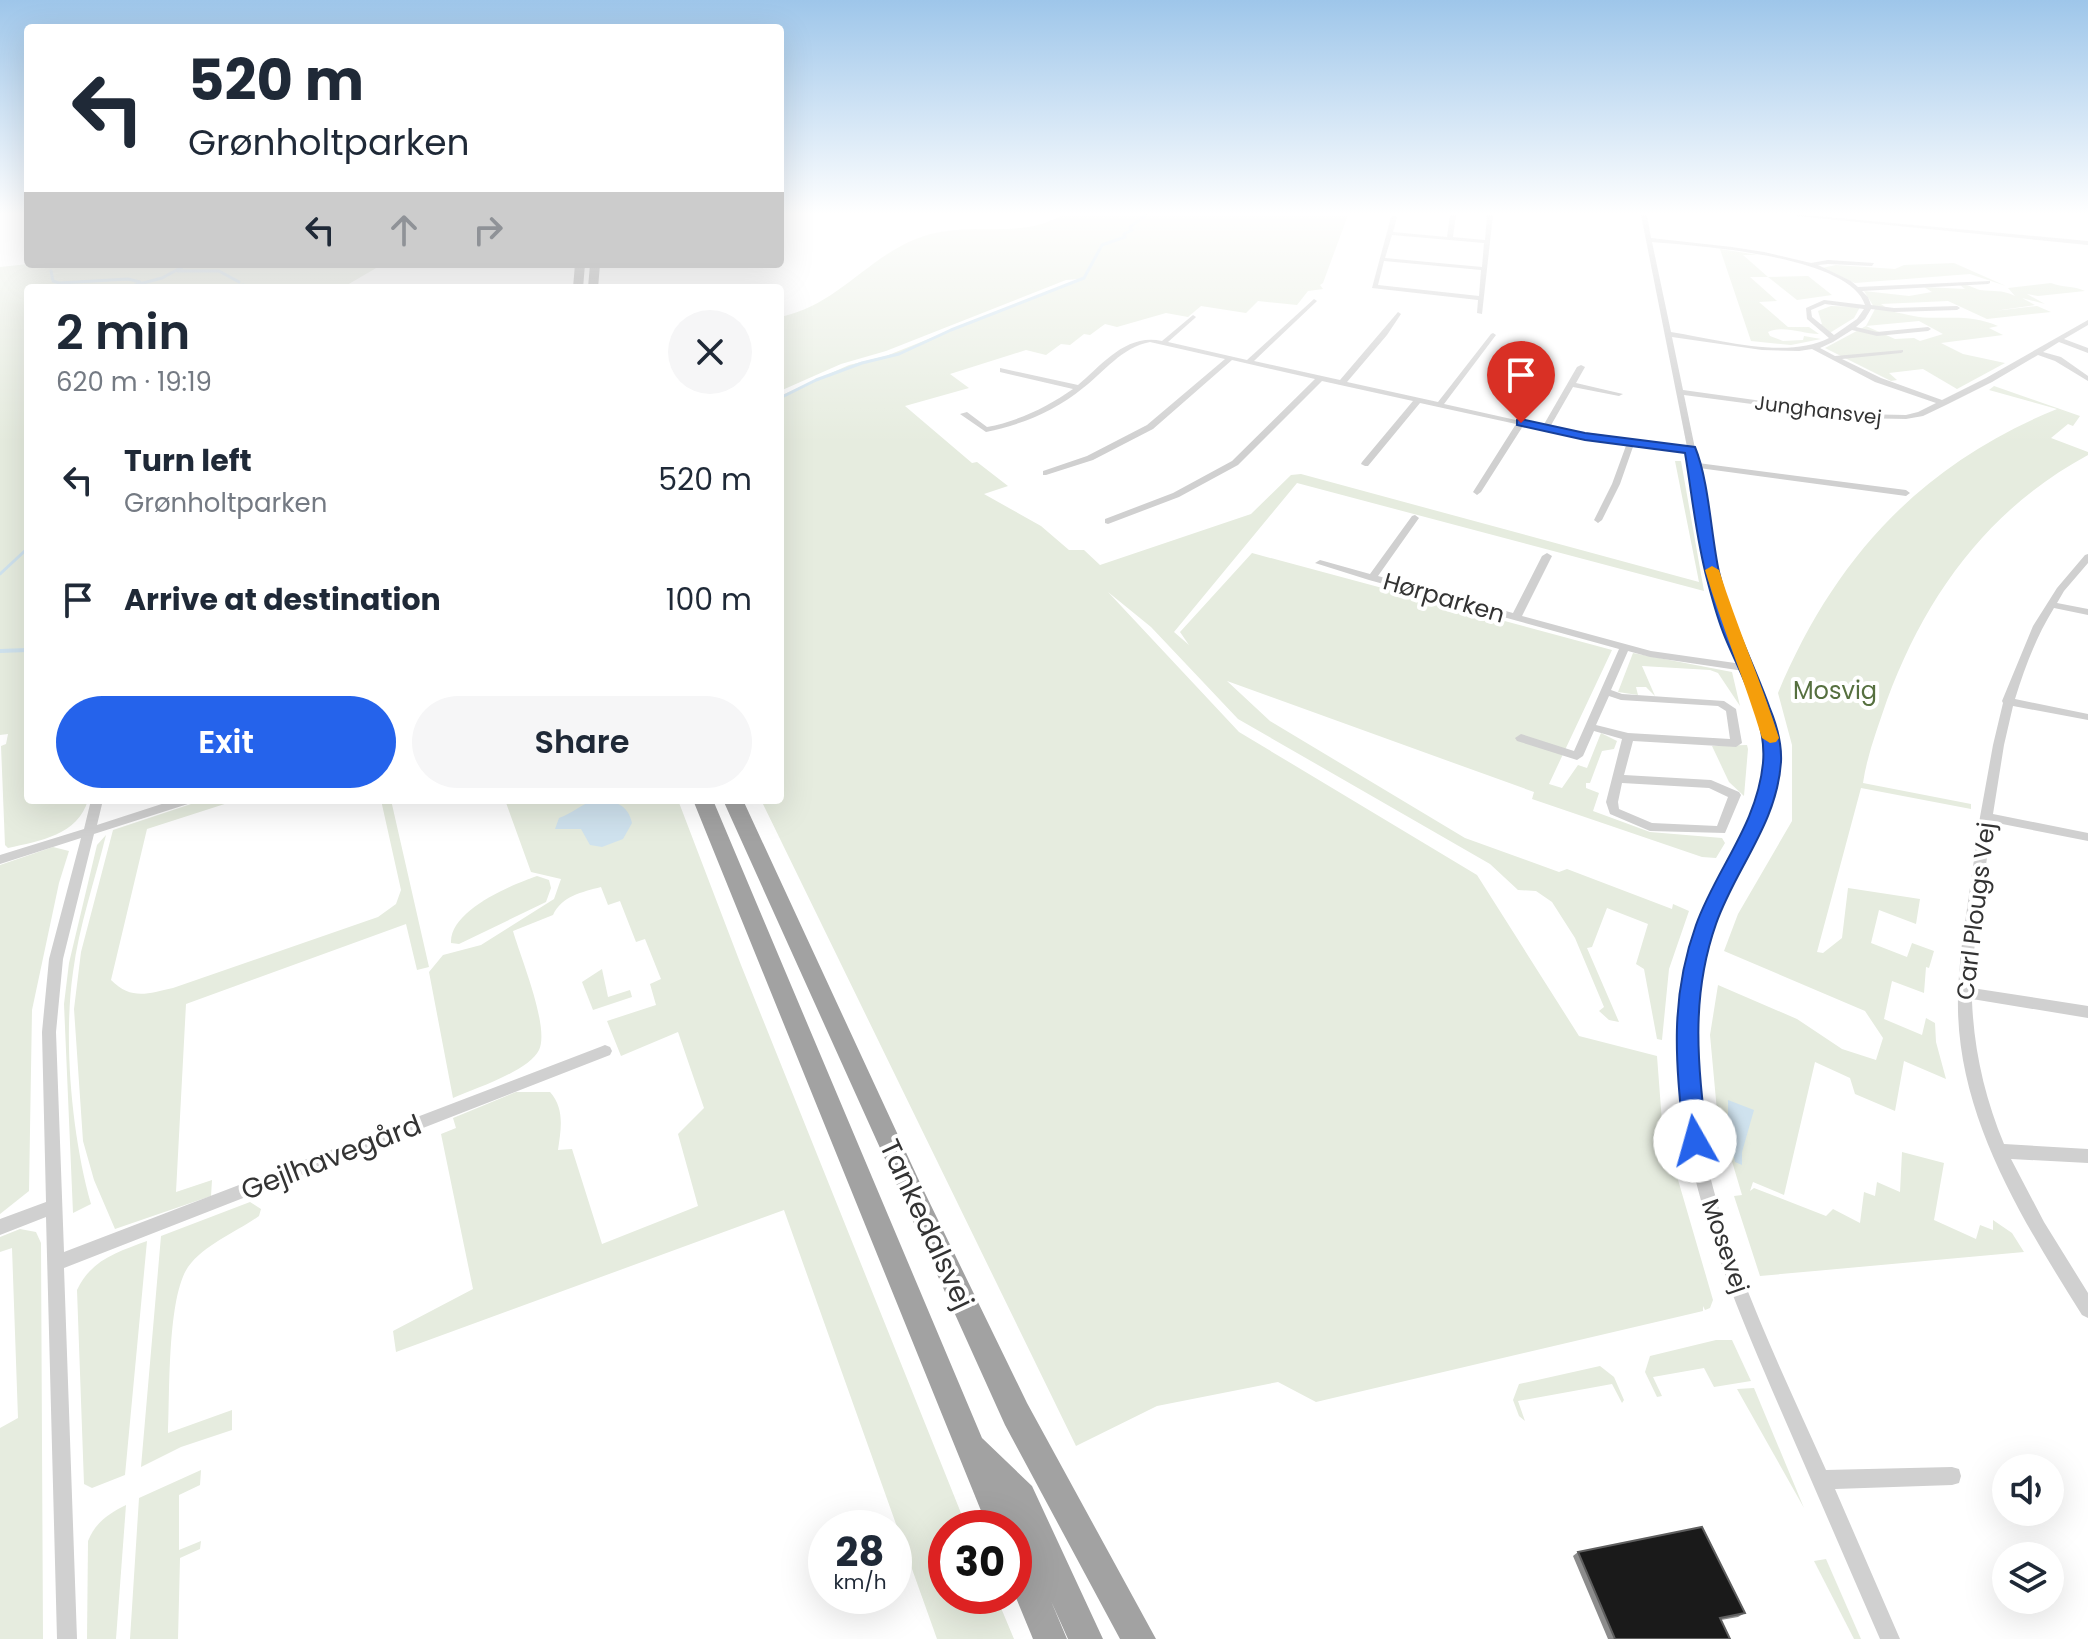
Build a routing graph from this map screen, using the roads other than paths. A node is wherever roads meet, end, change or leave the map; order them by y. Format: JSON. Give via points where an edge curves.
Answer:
{"nodes":[{"id":1,"x":1418,"y":291,"type":"edge"},
{"id":2,"x":1482,"y":291,"type":"edge"},
{"id":3,"x":1659,"y":291,"type":"edge"},
{"id":4,"x":1859,"y":291,"type":"edge"},
{"id":5,"x":1481,"y":298,"type":"junction"},
{"id":6,"x":1314,"y":301,"type":"dead end"},
{"id":7,"x":1868,"y":307,"type":"junction"},
{"id":8,"x":1957,"y":308,"type":"dead end"},
{"id":9,"x":1480,"y":313,"type":"dead end"},
{"id":10,"x":1386,"y":315,"type":"dead end"},
{"id":11,"x":1193,"y":317,"type":"dead end"},
{"id":12,"x":2086,"y":326,"type":"edge"},
{"id":13,"x":1849,"y":327,"type":"junction"},
{"id":14,"x":1928,"y":329,"type":"dead end"},
{"id":15,"x":1667,"y":334,"type":"junction"},
{"id":16,"x":1493,"y":335,"type":"dead end"},
{"id":17,"x":1833,"y":338,"type":"junction"},
{"id":18,"x":2059,"y":339,"type":"junction"},
{"id":19,"x":1163,"y":343,"type":"junction"},
{"id":20,"x":1813,"y":347,"type":"junction"},
{"id":21,"x":1901,"y":351,"type":"dead end"},
{"id":22,"x":2088,"y":351,"type":"edge"},
{"id":23,"x":2037,"y":352,"type":"junction"},
{"id":24,"x":1230,"y":358,"type":"junction"},
{"id":25,"x":1832,"y":358,"type":"junction"},
{"id":26,"x":1249,"y":362,"type":"junction"},
{"id":27,"x":1581,"y":367,"type":"dead end"},
{"id":28,"x":1003,"y":370,"type":"dead end"},
{"id":29,"x":1320,"y":378,"type":"junction"},
{"id":30,"x":2088,"y":379,"type":"edge"},
{"id":31,"x":1342,"y":383,"type":"junction"},
{"id":32,"x":1571,"y":384,"type":"junction"},
{"id":33,"x":1079,"y":388,"type":"junction"},
{"id":34,"x":1680,"y":392,"type":"junction"},
{"id":35,"x":1619,"y":394,"type":"dead end"},
{"id":36,"x":1418,"y":400,"type":"junction"},
{"id":37,"x":1943,"y":403,"type":"junction"},
{"id":38,"x":1440,"y":404,"type":"junction"},
{"id":39,"x":964,"y":414,"type":"dead end"},
{"id":40,"x":1521,"y":423,"type":"junction"},
{"id":41,"x":1545,"y":429,"type":"junction"},
{"id":42,"x":1631,"y":442,"type":"junction"},
{"id":43,"x":1691,"y":450,"type":"junction"},
{"id":44,"x":1365,"y":464,"type":"dead end"},
{"id":45,"x":1694,"y":465,"type":"junction"},
{"id":46,"x":1046,"y":473,"type":"dead end"},
{"id":47,"x":1477,"y":492,"type":"dead end"},
{"id":48,"x":1906,"y":493,"type":"dead end"},
{"id":49,"x":1415,"y":518,"type":"dead end"},
{"id":50,"x":1598,"y":520,"type":"dead end"},
{"id":51,"x":1108,"y":521,"type":"dead end"},
{"id":52,"x":1547,"y":556,"type":"dead end"},
{"id":53,"x":2088,"y":557,"type":"edge"},
{"id":54,"x":1320,"y":563,"type":"dead end"},
{"id":55,"x":1372,"y":578,"type":"junction"},
{"id":56,"x":2051,"y":605,"type":"junction"},
{"id":57,"x":2088,"y":612,"type":"edge"},
{"id":58,"x":1516,"y":618,"type":"junction"},
{"id":59,"x":1625,"y":647,"type":"junction"},
{"id":60,"x":1746,"y":668,"type":"junction"},
{"id":61,"x":1606,"y":692,"type":"junction"},
{"id":62,"x":2007,"y":701,"type":"junction"},
{"id":63,"x":2088,"y":717,"type":"edge"},
{"id":64,"x":1592,"y":727,"type":"junction"},
{"id":65,"x":1628,"y":737,"type":"junction"},
{"id":66,"x":1521,"y":738,"type":"dead end"},
{"id":67,"x":1617,"y":779,"type":"junction"},
{"id":68,"x":96,"y":804,"type":"edge"},
{"id":69,"x":174,"y":804,"type":"edge"},
{"id":70,"x":705,"y":804,"type":"edge"},
{"id":71,"x":735,"y":804,"type":"edge"},
{"id":72,"x":1986,"y":817,"type":"junction"},
{"id":73,"x":89,"y":830,"type":"junction"},
{"id":74,"x":2088,"y":837,"type":"edge"},
{"id":75,"x":0,"y":860,"type":"edge"},
{"id":76,"x":1962,"y":992,"type":"junction"},
{"id":77,"x":2088,"y":1012,"type":"edge"},
{"id":78,"x":605,"y":1051,"type":"dead end"},
{"id":79,"x":1999,"y":1151,"type":"junction"},
{"id":80,"x":2088,"y":1156,"type":"edge"},
{"id":81,"x":54,"y":1206,"type":"junction"},
{"id":82,"x":0,"y":1227,"type":"edge"},
{"id":83,"x":57,"y":1263,"type":"junction"},
{"id":84,"x":2088,"y":1309,"type":"edge"},
{"id":85,"x":968,"y":1443,"type":"junction"},
{"id":86,"x":1952,"y":1476,"type":"dead end"},
{"id":87,"x":1821,"y":1480,"type":"junction"},
{"id":88,"x":996,"y":1510,"type":"edge"},
{"id":89,"x":1032,"y":1596,"type":"edge"},
{"id":90,"x":67,"y":1639,"type":"edge"},
{"id":91,"x":1050,"y":1639,"type":"edge"},
{"id":92,"x":1086,"y":1639,"type":"edge"},
{"id":93,"x":1139,"y":1639,"type":"edge"},
{"id":94,"x":1890,"y":1639,"type":"edge"}],
"edges":[{"from":1,"to":5,"type":"street"},
{"from":2,"to":5,"type":"street"},
{"from":3,"to":15,"type":"street","name":"Mosevej"},
{"from":4,"to":7,"type":"street"},
{"from":5,"to":9,"type":"street"},
{"from":6,"to":26,"type":"street"},
{"from":7,"to":8,"type":"street"},
{"from":7,"to":13,"type":"street","via":[[1866,315]]},
{"from":7,"to":17,"type":"street","via":[[1824,302],[1808,309],[1809,318]]},
{"from":10,"to":31,"type":"street","via":[[1396,315]]},
{"from":11,"to":19,"type":"street"},
{"from":12,"to":18,"type":"street","name":"Junghansvej"},
{"from":13,"to":14,"type":"street","via":[[1877,334]]},
{"from":13,"to":17,"type":"street"},
{"from":15,"to":20,"type":"street"},
{"from":15,"to":34,"type":"street","name":"Mosevej"},
{"from":16,"to":38,"type":"street"},
{"from":17,"to":20,"type":"street"},
{"from":18,"to":22,"type":"street"},
{"from":18,"to":23,"type":"street","name":"Junghansvej"},
{"from":19,"to":24,"type":"street"},
{"from":19,"to":33,"type":"street","via":[[1137,342]]},
{"from":20,"to":25,"type":"street"},
{"from":21,"to":25,"type":"street"},
{"from":23,"to":30,"type":"street"},
{"from":23,"to":37,"type":"street","name":"Junghansvej"},
{"from":24,"to":26,"type":"street"},
{"from":24,"to":46,"type":"street","via":[[1150,427],[1090,458]]},
{"from":25,"to":37,"type":"street"},
{"from":26,"to":29,"type":"street"},
{"from":27,"to":32,"type":"street"},
{"from":28,"to":33,"type":"street"},
{"from":29,"to":31,"type":"street"},
{"from":29,"to":51,"type":"street","via":[[1235,463],[1176,495]]},
{"from":31,"to":36,"type":"street"},
{"from":32,"to":35,"type":"street"},
{"from":32,"to":41,"type":"street"},
{"from":33,"to":39,"type":"street","via":[[1050,408],[994,429],[982,429]]},
{"from":34,"to":37,"type":"street","name":"Junghansvej","via":[[1885,419],[1920,414]]},
{"from":34,"to":43,"type":"street","name":"Mosevej"},
{"from":36,"to":38,"type":"street"},
{"from":36,"to":44,"type":"street"},
{"from":38,"to":40,"type":"street"},
{"from":40,"to":41,"type":"street"},
{"from":40,"to":47,"type":"street"},
{"from":41,"to":42,"type":"street"},
{"from":42,"to":43,"type":"street"},
{"from":42,"to":50,"type":"street"},
{"from":43,"to":45,"type":"street","name":"Mosevej"},
{"from":45,"to":48,"type":"street"},
{"from":45,"to":60,"type":"street","name":"Mosevej","via":[[1713,575]]},
{"from":49,"to":55,"type":"street","name":"Hørparken"},
{"from":52,"to":58,"type":"street","name":"Hørparken"},
{"from":53,"to":56,"type":"street","name":"Carl Plougs Vej","via":[[2061,585]]},
{"from":54,"to":55,"type":"street","name":"Hørparken"},
{"from":55,"to":58,"type":"street","name":"Hørparken"},
{"from":56,"to":57,"type":"street"},
{"from":56,"to":62,"type":"street","name":"Carl Plougs Vej"},
{"from":58,"to":59,"type":"street","name":"Hørparken"},
{"from":59,"to":60,"type":"street","name":"Hørparken"},
{"from":59,"to":61,"type":"street"},
{"from":60,"to":87,"type":"street","name":"Mosevej","via":[[1770,730],[1767,796],[1706,924],[1689,995],[1685,1049],[1698,1163],[1718,1231]]},
{"from":61,"to":64,"type":"street"},
{"from":61,"to":65,"type":"street","via":[[1720,703],[1731,709],[1736,743]]},
{"from":62,"to":63,"type":"street"},
{"from":62,"to":72,"type":"street","name":"Carl Plougs Vej"},
{"from":64,"to":65,"type":"street"},
{"from":64,"to":66,"type":"street","via":[[1577,756]]},
{"from":65,"to":67,"type":"street"},
{"from":67,"to":67,"type":"street","via":[[1711,784],[1735,795],[1721,830],[1650,827],[1614,811]]},
{"from":68,"to":73,"type":"street"},
{"from":69,"to":73,"type":"street"},
{"from":70,"to":85,"type":"highway","name":"Tankedalsvej"},
{"from":71,"to":93,"type":"highway","name":"Tankedalsvej","via":[[1016,1414]]},
{"from":72,"to":74,"type":"street"},
{"from":72,"to":76,"type":"street","name":"Carl Plougs Vej"},
{"from":73,"to":75,"type":"street"},
{"from":73,"to":81,"type":"street","via":[[56,959],[49,1032]]},
{"from":76,"to":77,"type":"street"},
{"from":76,"to":79,"type":"street","name":"Carl Plougs Vej","via":[[1975,1083]]},
{"from":78,"to":83,"type":"street","name":"Gejlhavegård"},
{"from":79,"to":80,"type":"street"},
{"from":79,"to":84,"type":"street","name":"Carl Plougs Vej"},
{"from":81,"to":82,"type":"street"},
{"from":81,"to":83,"type":"street"},
{"from":83,"to":90,"type":"street"},
{"from":85,"to":88,"type":"highway","name":"Tankedalsvej"},
{"from":85,"to":92,"type":"highway","via":[[1021,1497]]},
{"from":86,"to":87,"type":"street"},
{"from":87,"to":94,"type":"street","name":"Mosevej"},
{"from":89,"to":91,"type":"highway"}]}
